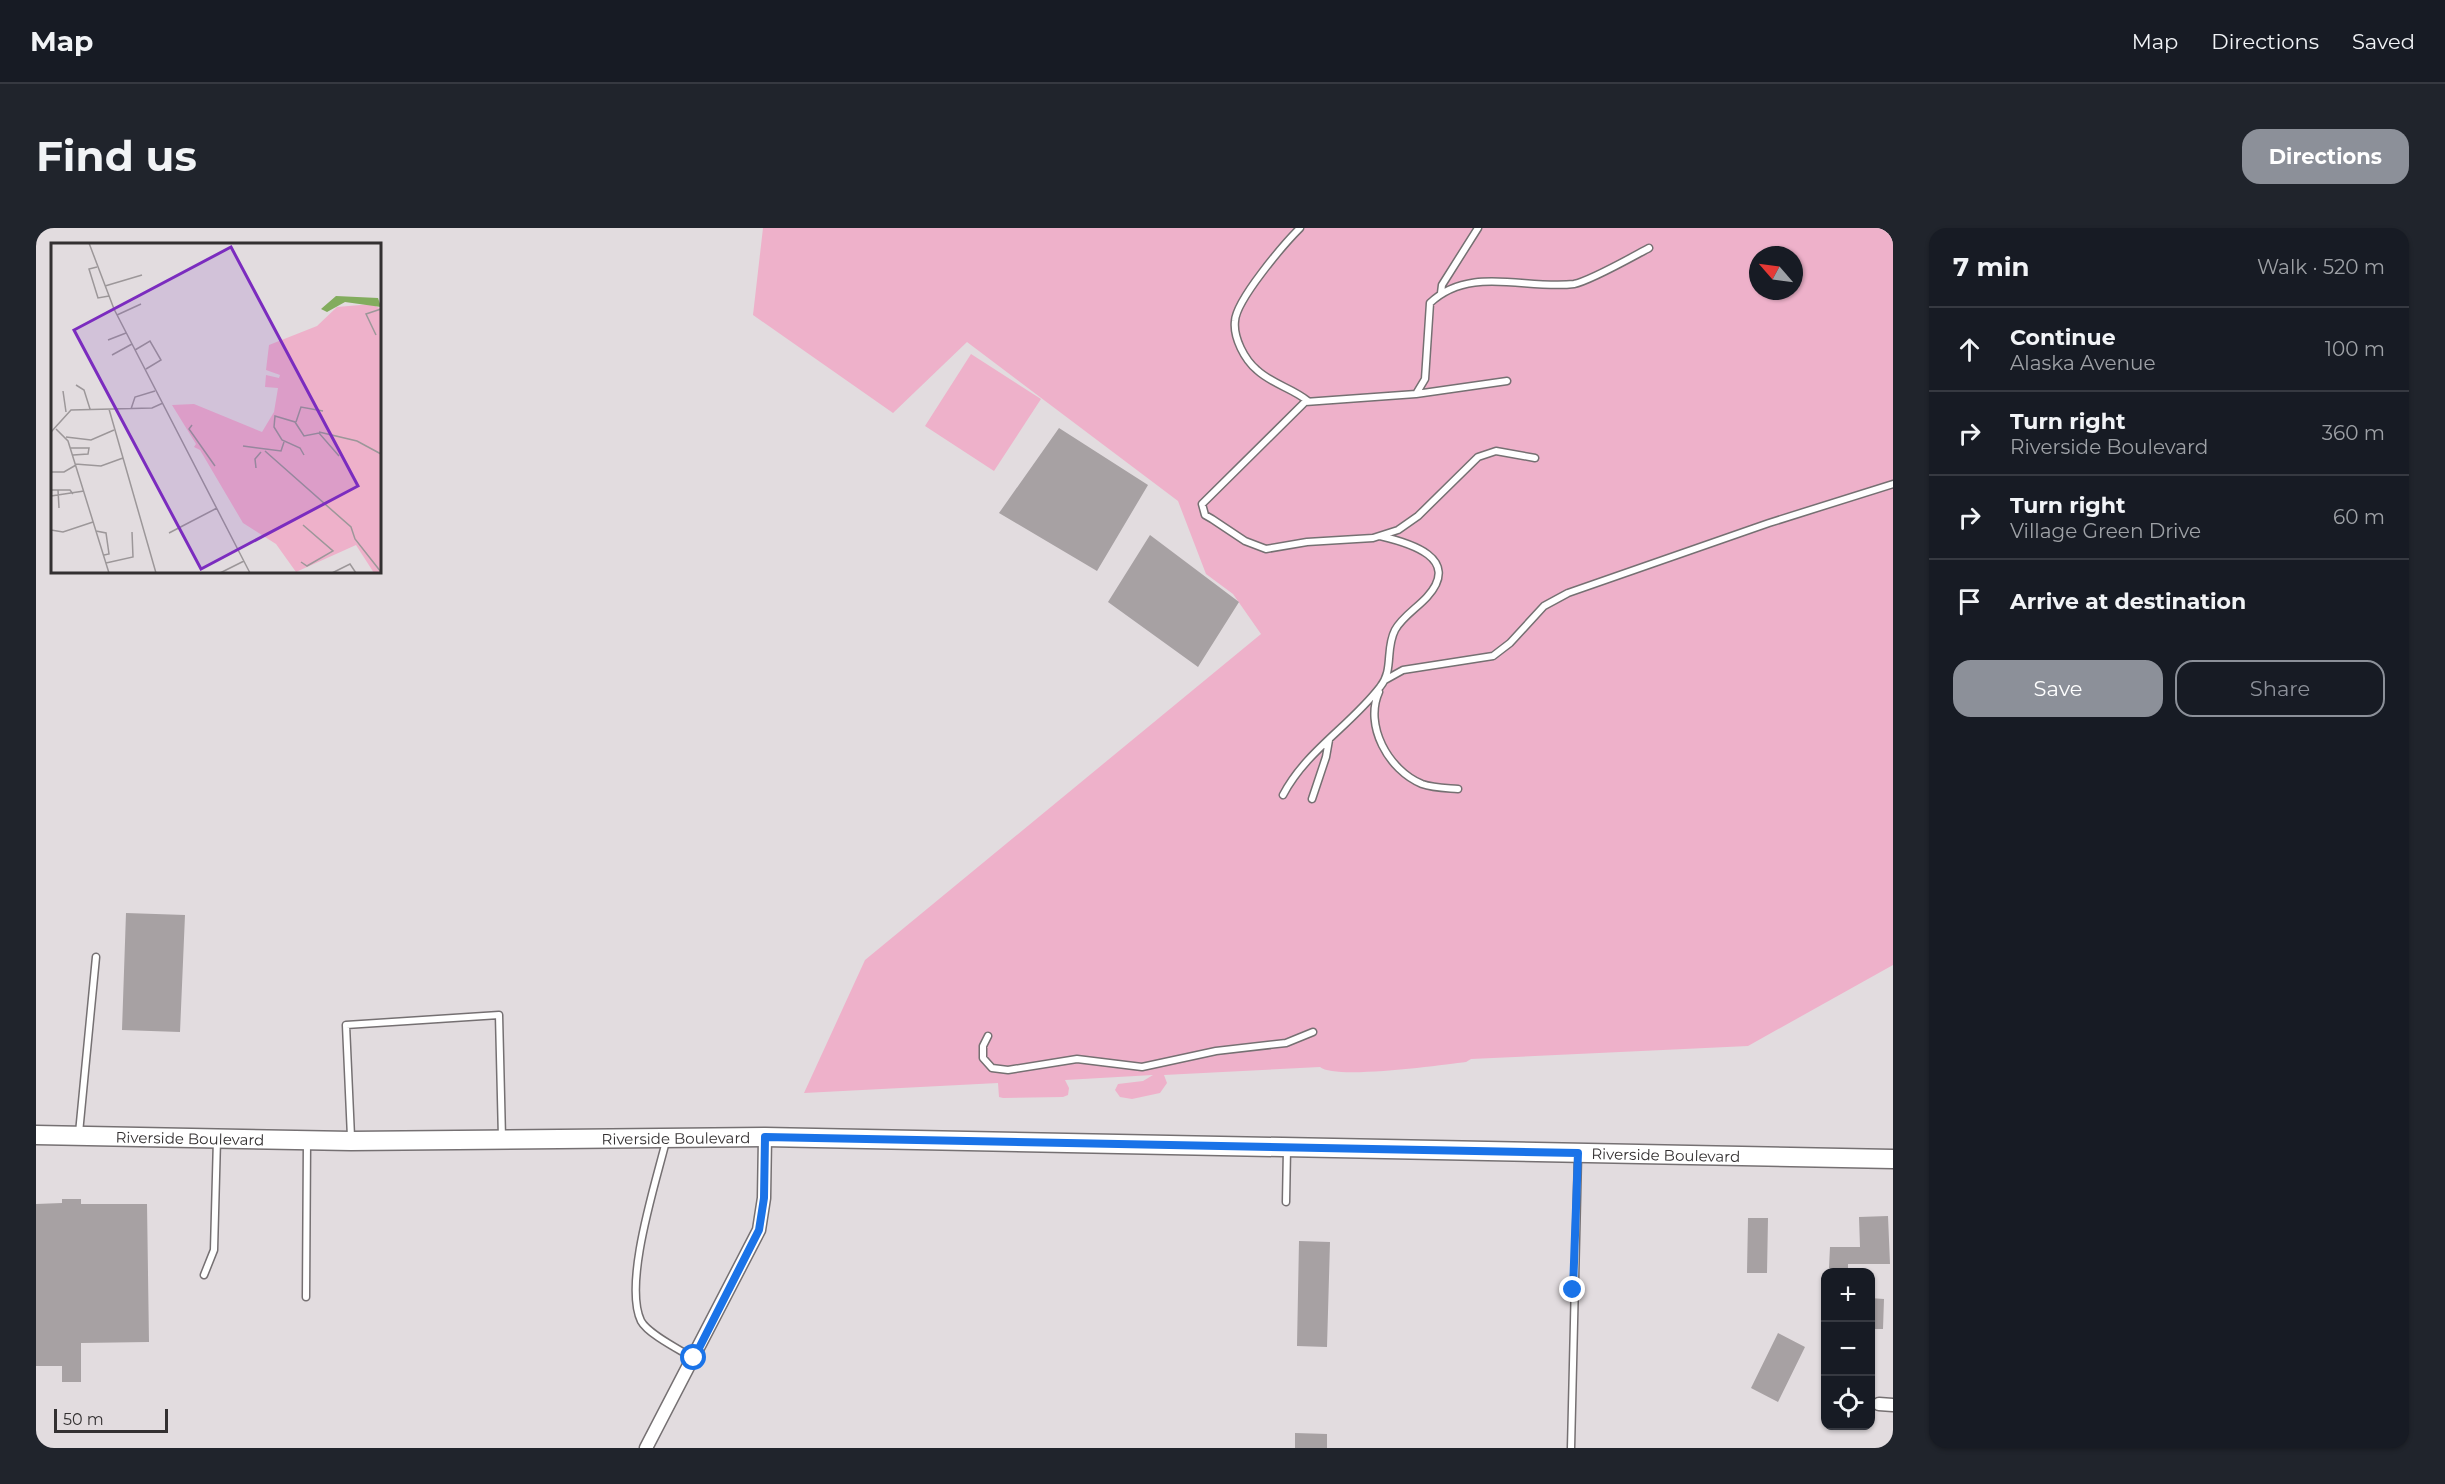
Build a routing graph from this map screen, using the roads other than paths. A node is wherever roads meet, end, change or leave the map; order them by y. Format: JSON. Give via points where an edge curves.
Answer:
{"nodes":[{"id":1,"x":1300,"y":228,"type":"edge"},
{"id":2,"x":1478,"y":228,"type":"edge"},
{"id":3,"x":1650,"y":248,"type":"dead end"},
{"id":4,"x":1441,"y":293,"type":"junction"},
{"id":5,"x":1507,"y":381,"type":"dead end"},
{"id":6,"x":1416,"y":394,"type":"junction"},
{"id":7,"x":1308,"y":401,"type":"junction"},
{"id":8,"x":1535,"y":458,"type":"dead end"},
{"id":9,"x":1893,"y":484,"type":"edge"},
{"id":10,"x":1380,"y":536,"type":"junction"},
{"id":11,"x":1383,"y":683,"type":"junction"},
{"id":12,"x":1329,"y":740,"type":"junction"},
{"id":13,"x":1458,"y":789,"type":"dead end"},
{"id":14,"x":1283,"y":795,"type":"dead end"},
{"id":15,"x":1312,"y":799,"type":"dead end"},
{"id":16,"x":96,"y":957,"type":"dead end"},
{"id":17,"x":1313,"y":1032,"type":"dead end"},
{"id":18,"x":988,"y":1036,"type":"dead end"},
{"id":19,"x":36,"y":1135,"type":"edge"},
{"id":20,"x":79,"y":1136,"type":"junction"},
{"id":21,"x":667,"y":1137,"type":"junction"},
{"id":22,"x":765,"y":1137,"type":"junction"},
{"id":23,"x":217,"y":1139,"type":"junction"},
{"id":24,"x":307,"y":1140,"type":"junction"},
{"id":25,"x":502,"y":1140,"type":"junction"},
{"id":26,"x":351,"y":1141,"type":"junction"},
{"id":27,"x":1287,"y":1148,"type":"junction"},
{"id":28,"x":1578,"y":1153,"type":"junction"},
{"id":29,"x":1893,"y":1159,"type":"edge"},
{"id":30,"x":1286,"y":1202,"type":"dead end"},
{"id":31,"x":204,"y":1275,"type":"dead end"},
{"id":32,"x":306,"y":1297,"type":"dead end"},
{"id":33,"x":694,"y":1358,"type":"junction"},
{"id":34,"x":1879,"y":1404,"type":"dead end"},
{"id":35,"x":1893,"y":1405,"type":"edge"},
{"id":36,"x":646,"y":1448,"type":"edge"},
{"id":37,"x":1571,"y":1448,"type":"edge"}],
"edges":[{"from":1,"to":7,"type":"lane","via":[[1256,282],[1234,325],[1255,369]]},
{"from":2,"to":4,"type":"lane","via":[[1442,285]]},
{"from":3,"to":4,"type":"lane","via":[[1576,283],[1497,280]]},
{"from":4,"to":6,"type":"lane","via":[[1430,303],[1425,379]]},
{"from":5,"to":6,"type":"lane"},
{"from":6,"to":7,"type":"lane"},
{"from":7,"to":10,"type":"lane","via":[[1202,504],[1205,514],[1245,541],[1266,549]]},
{"from":8,"to":10,"type":"lane","via":[[1496,451],[1478,457],[1418,516],[1398,530]]},
{"from":9,"to":11,"type":"lane","via":[[1568,593],[1544,606],[1510,643],[1492,656],[1403,670]]},
{"from":10,"to":11,"type":"lane","via":[[1423,549],[1434,560],[1438,577],[1428,596],[1395,629]]},
{"from":11,"to":12,"type":"lane"},
{"from":11,"to":13,"type":"lane","via":[[1372,712],[1374,727],[1398,767],[1423,784]]},
{"from":12,"to":14,"type":"lane","via":[[1302,764]]},
{"from":12,"to":15,"type":"lane"},
{"from":16,"to":20,"type":"lane"},
{"from":17,"to":18,"type":"lane","via":[[1286,1043],[1216,1051],[1142,1067],[1077,1059],[1008,1070],[992,1068],[983,1058]]},
{"from":19,"to":20,"type":"main road","name":"Riverside Boulevard"},
{"from":20,"to":23,"type":"main road","name":"Riverside Boulevard"},
{"from":21,"to":22,"type":"main road","name":"Riverside Boulevard"},
{"from":21,"to":25,"type":"main road","name":"Riverside Boulevard"},
{"from":21,"to":33,"type":"lane","via":[[640,1251],[635,1293],[642,1322]]},
{"from":22,"to":27,"type":"main road","name":"Riverside Boulevard"},
{"from":22,"to":33,"type":"street","via":[[759,1230]]},
{"from":23,"to":24,"type":"main road","name":"Riverside Boulevard"},
{"from":23,"to":31,"type":"lane","via":[[214,1250]]},
{"from":24,"to":26,"type":"main road","name":"Riverside Boulevard"},
{"from":24,"to":32,"type":"lane"},
{"from":25,"to":26,"type":"main road","name":"Riverside Boulevard"},
{"from":25,"to":26,"type":"lane","via":[[499,1015],[346,1025]]},
{"from":27,"to":28,"type":"main road","name":"Riverside Boulevard"},
{"from":27,"to":30,"type":"lane"},
{"from":28,"to":29,"type":"main road","name":"Riverside Boulevard"},
{"from":28,"to":37,"type":"lane"},
{"from":33,"to":36,"type":"street"},
{"from":34,"to":35,"type":"street"}]}
